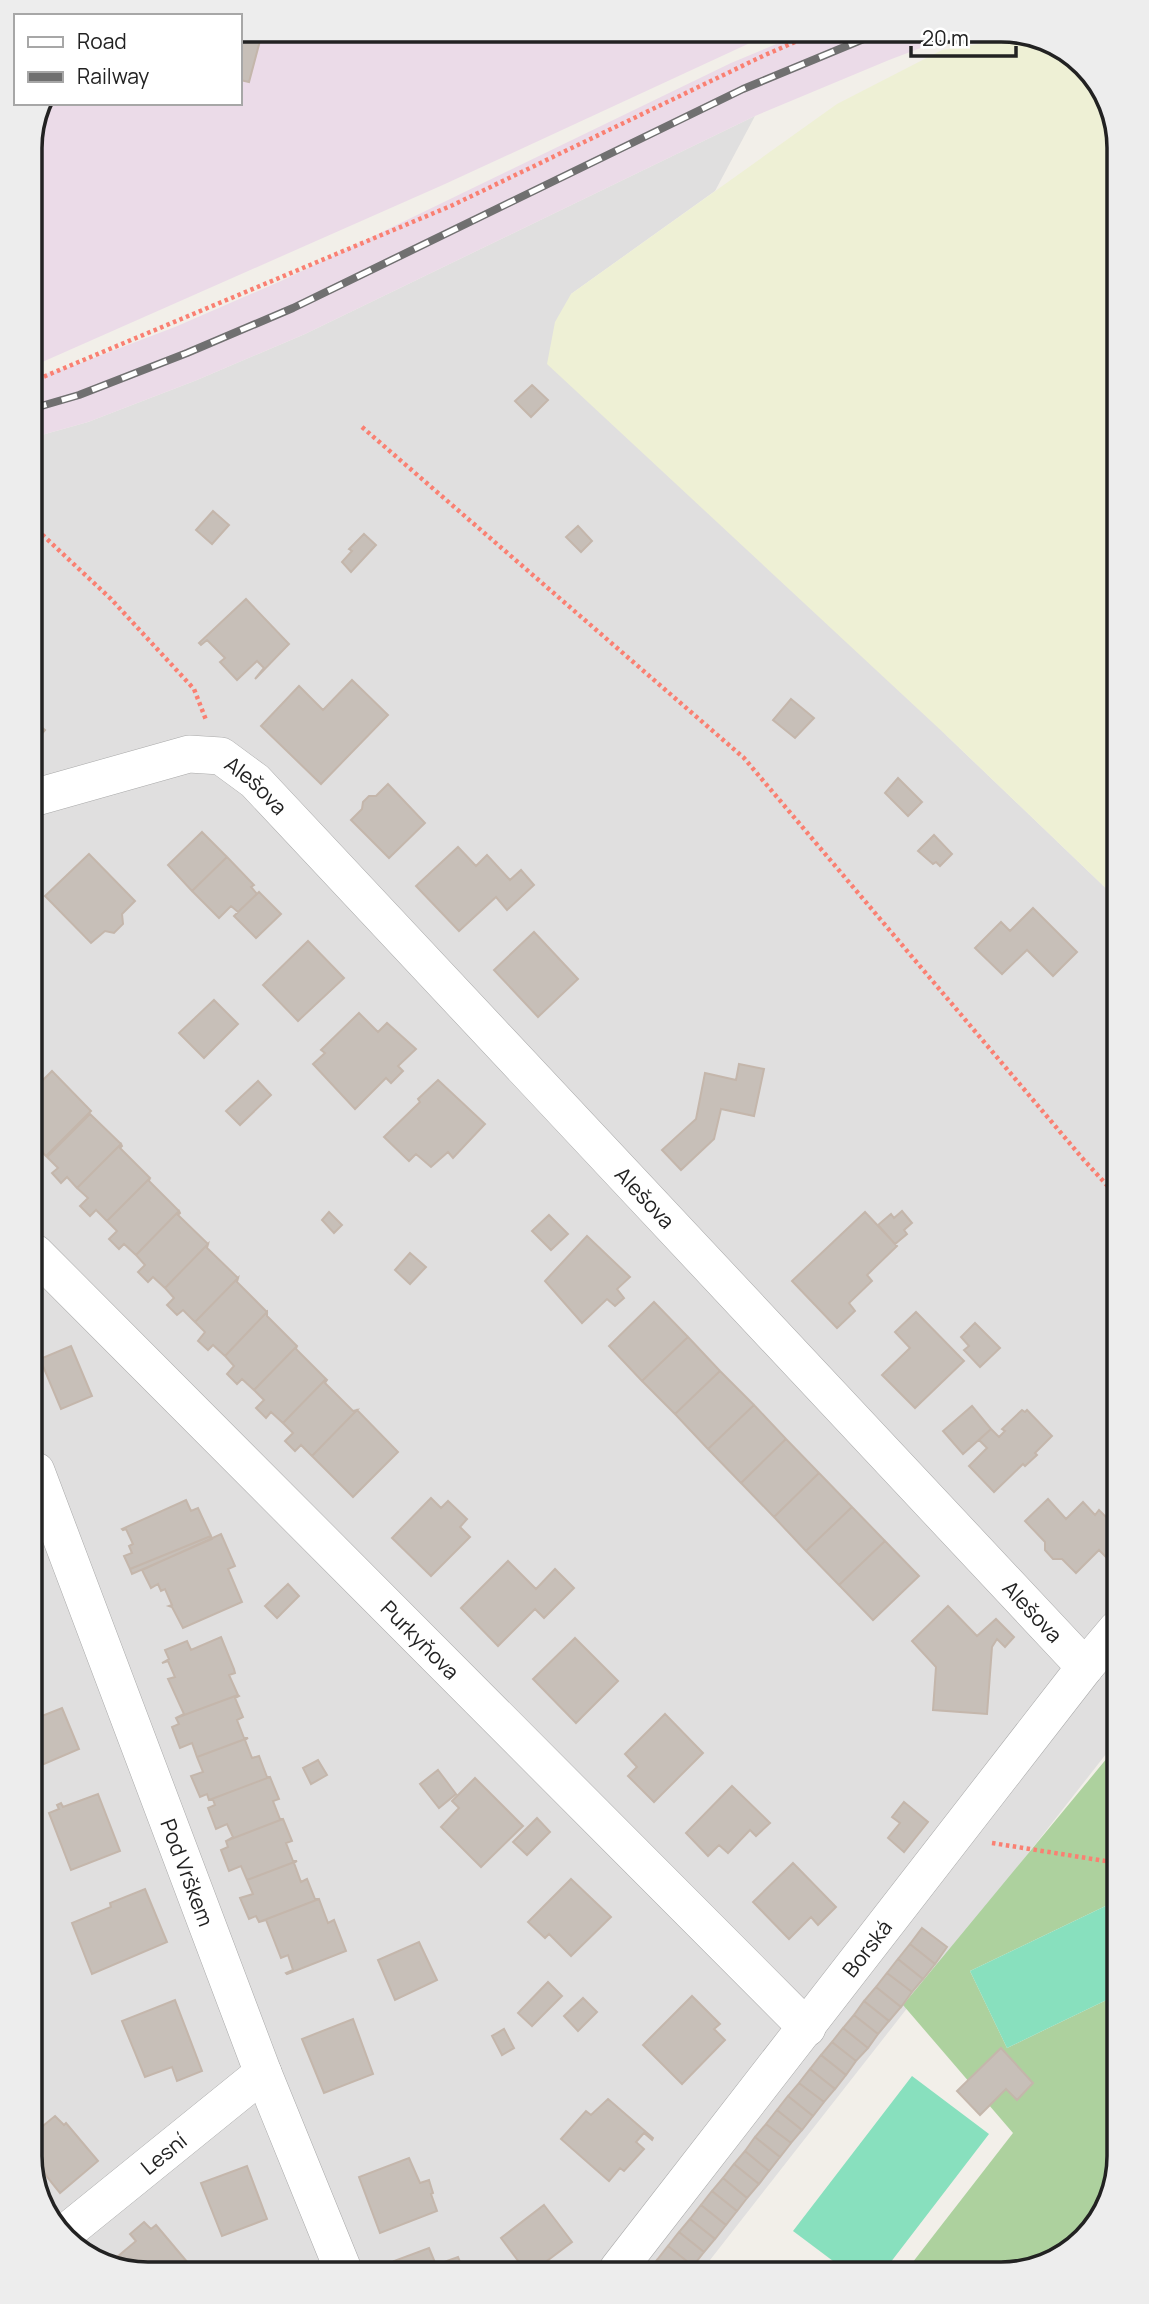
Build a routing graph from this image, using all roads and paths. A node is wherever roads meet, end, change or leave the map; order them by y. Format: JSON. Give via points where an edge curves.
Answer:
{"nodes":[{"id":1,"x":795,"y":42,"type":"edge"},
{"id":2,"x":42,"y":377,"type":"edge"},
{"id":3,"x":362,"y":427,"type":"dead end"},
{"id":4,"x":42,"y":534,"type":"edge"},
{"id":5,"x":205,"y":755,"type":"junction"},
{"id":6,"x":42,"y":796,"type":"edge"},
{"id":7,"x":1107,"y":1185,"type":"edge"},
{"id":8,"x":42,"y":1260,"type":"edge"},
{"id":9,"x":42,"y":1487,"type":"edge"},
{"id":10,"x":1107,"y":1641,"type":"edge"},
{"id":11,"x":1085,"y":1667,"type":"junction"},
{"id":12,"x":954,"y":1837,"type":"junction"},
{"id":13,"x":1107,"y":1861,"type":"edge"},
{"id":14,"x":807,"y":2028,"type":"junction"},
{"id":15,"x":264,"y":2073,"type":"junction"},
{"id":16,"x":71,"y":2228,"type":"edge"},
{"id":17,"x":340,"y":2262,"type":"edge"},
{"id":18,"x":623,"y":2262,"type":"edge"}],
"edges":[{"from":1,"to":2,"type":"path","via":[[453,205]]},
{"from":3,"to":7,"type":"path","via":[[744,758]]},
{"from":4,"to":5,"type":"path","via":[[111,599],[194,690]]},
{"from":5,"to":6,"type":"street"},
{"from":5,"to":11,"type":"street","name":"Alešova","via":[[256,781]]},
{"from":8,"to":14,"type":"street","name":"Purkyňova"},
{"from":9,"to":15,"type":"street","name":"Pod Vrškem"},
{"from":10,"to":11,"type":"street","name":"Borská"},
{"from":11,"to":12,"type":"street","name":"Borská"},
{"from":12,"to":13,"type":"path"},
{"from":12,"to":14,"type":"street","name":"Borská"},
{"from":14,"to":18,"type":"street","name":"Borská"},
{"from":15,"to":16,"type":"street","name":"Lesní"},
{"from":15,"to":17,"type":"street","name":"Pod Vrškem"}]}
